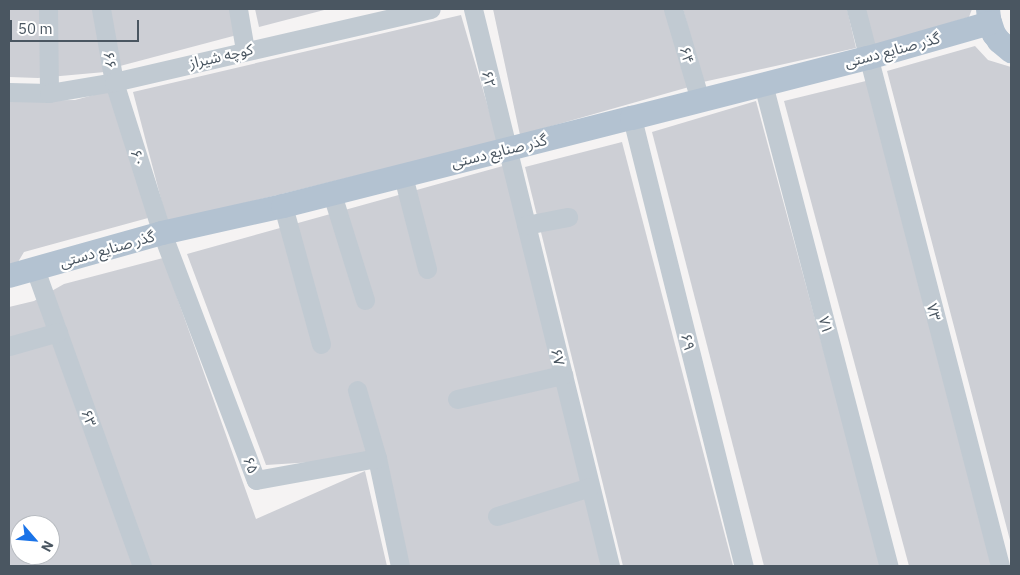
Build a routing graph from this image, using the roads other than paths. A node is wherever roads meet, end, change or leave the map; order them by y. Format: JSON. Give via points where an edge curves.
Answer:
{"nodes":[{"id":1,"x":48,"y":9,"type":"edge"},
{"id":2,"x":101,"y":9,"type":"edge"},
{"id":3,"x":238,"y":9,"type":"edge"},
{"id":4,"x":432,"y":9,"type":"edge"},
{"id":5,"x":472,"y":9,"type":"edge"},
{"id":6,"x":674,"y":9,"type":"edge"},
{"id":7,"x":856,"y":9,"type":"edge"},
{"id":8,"x":989,"y":16,"type":"edge"},
{"id":9,"x":245,"y":50,"type":"junction"},
{"id":10,"x":1011,"y":51,"type":"edge"},
{"id":11,"x":868,"y":58,"type":"junction"},
{"id":12,"x":114,"y":82,"type":"junction"},
{"id":13,"x":763,"y":84,"type":"junction"},
{"id":14,"x":9,"y":92,"type":"edge"},
{"id":15,"x":49,"y":93,"type":"junction"},
{"id":16,"x":700,"y":100,"type":"junction"},
{"id":17,"x":632,"y":118,"type":"junction"},
{"id":18,"x":506,"y":149,"type":"junction"},
{"id":19,"x":403,"y":176,"type":"junction"},
{"id":20,"x":332,"y":194,"type":"junction"},
{"id":21,"x":283,"y":206,"type":"junction"},
{"id":22,"x":568,"y":217,"type":"dead end"},
{"id":23,"x":526,"y":225,"type":"junction"},
{"id":24,"x":162,"y":234,"type":"junction"},
{"id":25,"x":35,"y":269,"type":"junction"},
{"id":26,"x":427,"y":269,"type":"dead end"},
{"id":27,"x":9,"y":276,"type":"edge"},
{"id":28,"x":365,"y":300,"type":"dead end"},
{"id":29,"x":58,"y":332,"type":"junction"},
{"id":30,"x":321,"y":344,"type":"dead end"},
{"id":31,"x":9,"y":346,"type":"edge"},
{"id":32,"x":563,"y":375,"type":"junction"},
{"id":33,"x":356,"y":390,"type":"dead end"},
{"id":34,"x":457,"y":399,"type":"dead end"},
{"id":35,"x":377,"y":458,"type":"junction"},
{"id":36,"x":590,"y":487,"type":"junction"},
{"id":37,"x":497,"y":516,"type":"dead end"},
{"id":38,"x":142,"y":566,"type":"edge"},
{"id":39,"x":400,"y":566,"type":"edge"},
{"id":40,"x":610,"y":566,"type":"edge"},
{"id":41,"x":744,"y":566,"type":"edge"},
{"id":42,"x":889,"y":566,"type":"edge"},
{"id":43,"x":1000,"y":566,"type":"edge"}],
"edges":[{"from":1,"to":15,"type":"street"},
{"from":2,"to":12,"type":"street","name":"۶۶"},
{"from":3,"to":9,"type":"street"},
{"from":4,"to":9,"type":"street","name":"کوچه شیراز"},
{"from":5,"to":18,"type":"street","name":"۶۲"},
{"from":6,"to":16,"type":"street","name":"۶۴"},
{"from":7,"to":11,"type":"street"},
{"from":8,"to":10,"type":"main road","via":[[999,41]]},
{"from":8,"to":11,"type":"main road","name":"گذر صنایع دستی"},
{"from":9,"to":12,"type":"street","name":"کوچه شیراز"},
{"from":11,"to":13,"type":"main road","name":"گذر صنایع دستی"},
{"from":11,"to":43,"type":"street","name":"۷۳"},
{"from":12,"to":15,"type":"street","name":"کوچه شیراز"},
{"from":12,"to":24,"type":"street","name":"۶۰"},
{"from":13,"to":16,"type":"main road","name":"گذر صنایع دستی"},
{"from":13,"to":42,"type":"street","name":"۷۱"},
{"from":14,"to":15,"type":"street","name":"کوچه شیراز"},
{"from":16,"to":17,"type":"main road","name":"گذر صنایع دستی"},
{"from":17,"to":18,"type":"main road","name":"گذر صنایع دستی"},
{"from":17,"to":41,"type":"street","name":"۶۹"},
{"from":18,"to":19,"type":"main road","name":"گذر صنایع دستی"},
{"from":18,"to":23,"type":"street","name":"۶۷"},
{"from":19,"to":20,"type":"main road","name":"گذر صنایع دستی"},
{"from":19,"to":26,"type":"street"},
{"from":20,"to":21,"type":"main road","name":"گذر صنایع دستی"},
{"from":20,"to":28,"type":"street"},
{"from":21,"to":24,"type":"main road","name":"گذر صنایع دستی"},
{"from":21,"to":30,"type":"street"},
{"from":22,"to":23,"type":"street"},
{"from":23,"to":32,"type":"street","name":"۶۷"},
{"from":24,"to":25,"type":"main road","name":"گذر صنایع دستی"},
{"from":24,"to":35,"type":"street","name":"۶۵","via":[[256,480]]},
{"from":25,"to":27,"type":"main road","name":"گذر صنایع دستی"},
{"from":25,"to":29,"type":"street","name":"۶۳"},
{"from":29,"to":31,"type":"street"},
{"from":29,"to":38,"type":"street","name":"۶۳"},
{"from":32,"to":34,"type":"street"},
{"from":32,"to":36,"type":"street","name":"۶۷"},
{"from":33,"to":35,"type":"street"},
{"from":35,"to":39,"type":"street"},
{"from":36,"to":37,"type":"street"},
{"from":36,"to":40,"type":"street","name":"۶۷"}]}
